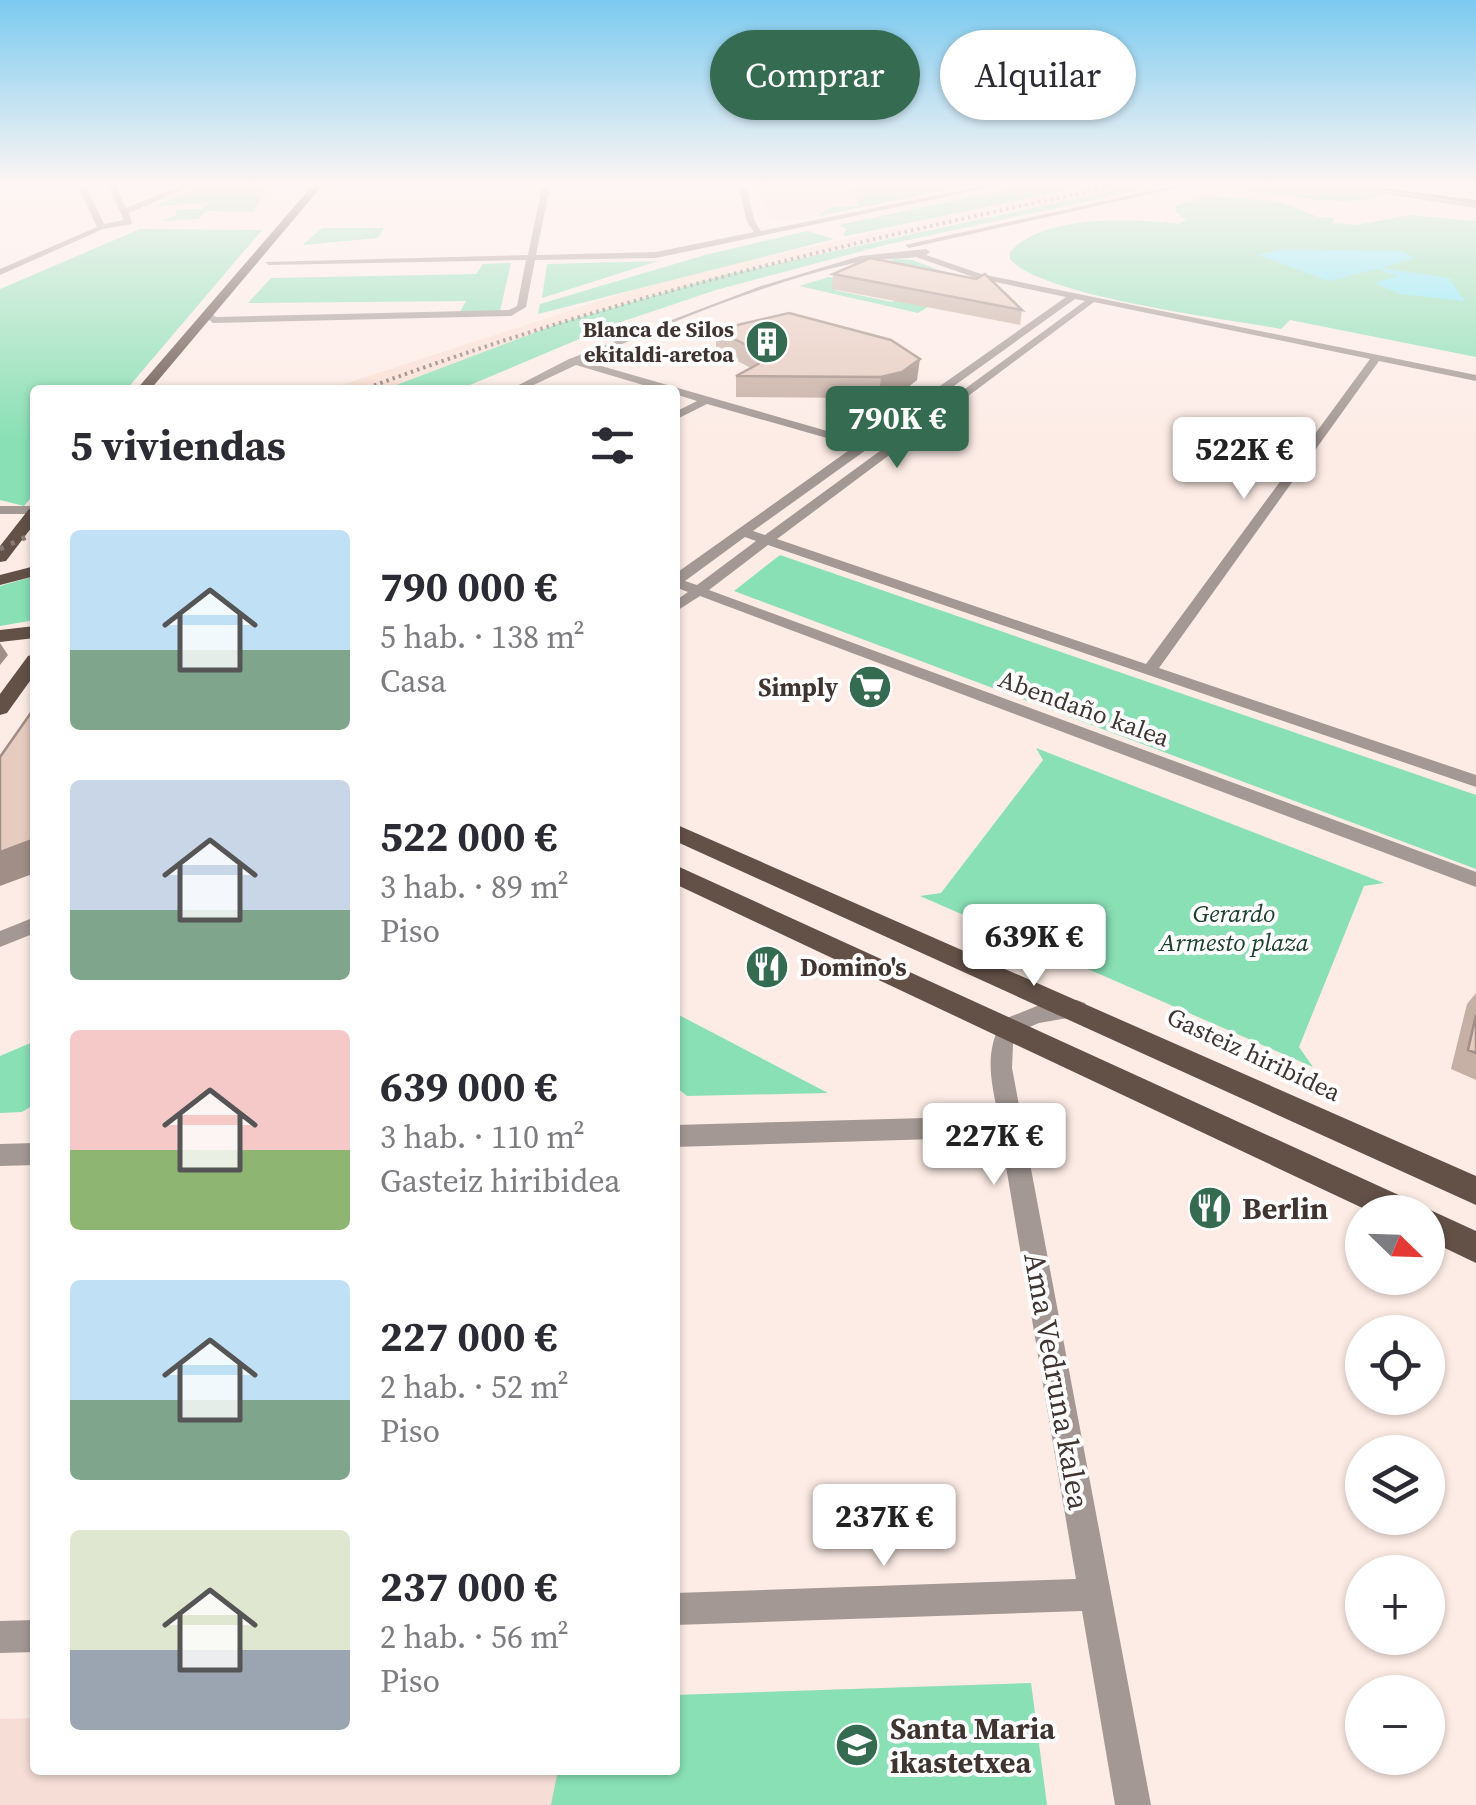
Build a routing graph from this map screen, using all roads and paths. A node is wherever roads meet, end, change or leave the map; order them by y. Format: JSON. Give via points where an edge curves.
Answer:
{"nodes":[{"id":1,"x":245,"y":270,"type":"edge"},
{"id":2,"x":263,"y":270,"type":"edge"},
{"id":3,"x":527,"y":270,"type":"edge"},
{"id":4,"x":823,"y":270,"type":"edge"},
{"id":5,"x":963,"y":270,"type":"edge"},
{"id":6,"x":1074,"y":295,"type":"junction"},
{"id":7,"x":1093,"y":299,"type":"junction"},
{"id":8,"x":207,"y":314,"type":"junction"},
{"id":9,"x":221,"y":320,"type":"junction"},
{"id":10,"x":1376,"y":358,"type":"junction"},
{"id":11,"x":188,"y":361,"type":"dead end"},
{"id":12,"x":572,"y":361,"type":"junction"},
{"id":13,"x":1476,"y":378,"type":"edge"},
{"id":14,"x":147,"y":385,"type":"edge"},
{"id":15,"x":524,"y":385,"type":"edge"},
{"id":16,"x":656,"y":385,"type":"edge"},
{"id":17,"x":680,"y":392,"type":"edge"},
{"id":18,"x":706,"y":400,"type":"junction"},
{"id":19,"x":680,"y":414,"type":"edge"},
{"id":20,"x":864,"y":446,"type":"junction"},
{"id":21,"x":888,"y":452,"type":"junction"},
{"id":22,"x":0,"y":510,"type":"edge"},
{"id":23,"x":30,"y":511,"type":"edge"},
{"id":24,"x":30,"y":516,"type":"edge"},
{"id":25,"x":742,"y":532,"type":"junction"},
{"id":26,"x":767,"y":542,"type":"junction"},
{"id":27,"x":3,"y":544,"type":"edge"},
{"id":28,"x":30,"y":571,"type":"edge"},
{"id":29,"x":680,"y":577,"type":"edge"},
{"id":30,"x":0,"y":580,"type":"edge"},
{"id":31,"x":680,"y":583,"type":"edge"},
{"id":32,"x":700,"y":590,"type":"junction"},
{"id":33,"x":680,"y":604,"type":"edge"},
{"id":34,"x":30,"y":667,"type":"edge"},
{"id":35,"x":1149,"y":670,"type":"junction"},
{"id":36,"x":0,"y":709,"type":"edge"},
{"id":37,"x":1476,"y":781,"type":"edge"},
{"id":38,"x":680,"y":834,"type":"edge"},
{"id":39,"x":680,"y":876,"type":"edge"},
{"id":40,"x":1476,"y":880,"type":"edge"},
{"id":41,"x":30,"y":927,"type":"edge"},
{"id":42,"x":0,"y":939,"type":"edge"},
{"id":43,"x":1077,"y":1010,"type":"junction"},
{"id":44,"x":1010,"y":1026,"type":"junction"},
{"id":45,"x":1010,"y":1126,"type":"junction"},
{"id":46,"x":680,"y":1136,"type":"edge"},
{"id":47,"x":0,"y":1154,"type":"edge"},
{"id":48,"x":30,"y":1154,"type":"edge"},
{"id":49,"x":1476,"y":1191,"type":"edge"},
{"id":50,"x":1367,"y":1195,"type":"edge"},
{"id":51,"x":1445,"y":1232,"type":"edge"},
{"id":52,"x":1476,"y":1247,"type":"edge"},
{"id":53,"x":1095,"y":1594,"type":"junction"},
{"id":54,"x":680,"y":1609,"type":"edge"},
{"id":55,"x":30,"y":1636,"type":"edge"},
{"id":56,"x":0,"y":1638,"type":"edge"},
{"id":57,"x":1133,"y":1805,"type":"edge"}],
"edges":[{"from":1,"to":8,"type":"main road"},
{"from":2,"to":9,"type":"main road"},
{"from":3,"to":9,"type":"street","via":[[517,311]]},
{"from":4,"to":12,"type":"street","via":[[713,304]]},
{"from":5,"to":6,"type":"street"},
{"from":6,"to":7,"type":"street"},
{"from":6,"to":20,"type":"street"},
{"from":7,"to":10,"type":"street"},
{"from":7,"to":21,"type":"street"},
{"from":8,"to":9,"type":"street"},
{"from":8,"to":14,"type":"main road"},
{"from":9,"to":11,"type":"main road"},
{"from":10,"to":13,"type":"street"},
{"from":10,"to":35,"type":"street"},
{"from":12,"to":15,"type":"street"},
{"from":12,"to":16,"type":"street"},
{"from":17,"to":18,"type":"street"},
{"from":18,"to":19,"type":"street"},
{"from":18,"to":20,"type":"street"},
{"from":20,"to":21,"type":"street"},
{"from":20,"to":25,"type":"street"},
{"from":21,"to":26,"type":"street"},
{"from":22,"to":23,"type":"street"},
{"from":24,"to":27,"type":"main road"},
{"from":25,"to":26,"type":"street"},
{"from":25,"to":29,"type":"street"},
{"from":26,"to":32,"type":"street"},
{"from":26,"to":35,"type":"street"},
{"from":28,"to":30,"type":"main road"},
{"from":31,"to":32,"type":"street","name":"Abendaño kalea"},
{"from":32,"to":33,"type":"street"},
{"from":32,"to":40,"type":"street","name":"Abendaño kalea"},
{"from":34,"to":36,"type":"main road"},
{"from":35,"to":37,"type":"street"},
{"from":38,"to":43,"type":"main road","name":"Gasteiz hiribidea"},
{"from":39,"to":44,"type":"main road"},
{"from":41,"to":42,"type":"street"},
{"from":43,"to":44,"type":"street"},
{"from":43,"to":49,"type":"main road","name":"Gasteiz hiribidea"},
{"from":44,"to":45,"type":"street","name":"Ama Vedruna kalea","via":[[1001,1068]]},
{"from":44,"to":50,"type":"main road"},
{"from":45,"to":46,"type":"street"},
{"from":45,"to":53,"type":"street","name":"Ama Vedruna kalea"},
{"from":47,"to":48,"type":"street"},
{"from":51,"to":52,"type":"main road"},
{"from":53,"to":54,"type":"street"},
{"from":53,"to":57,"type":"street","name":"Ama Vedruna kalea"},
{"from":55,"to":56,"type":"street"}]}
